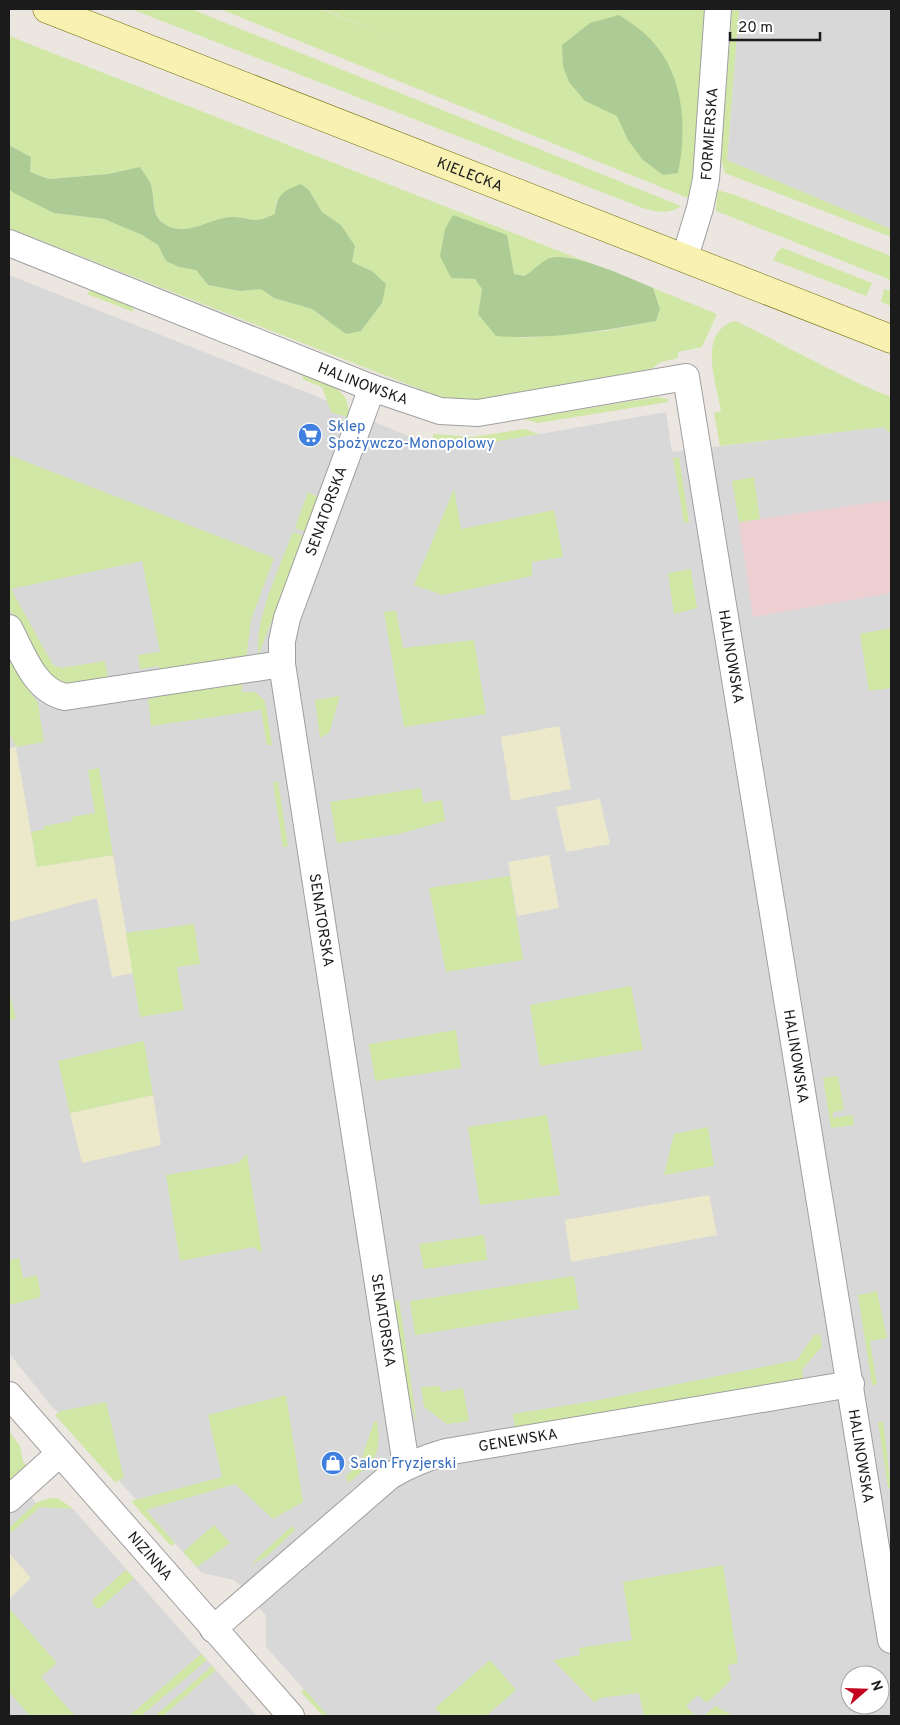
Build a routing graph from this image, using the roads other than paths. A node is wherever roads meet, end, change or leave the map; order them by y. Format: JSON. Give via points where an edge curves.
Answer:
{"nodes":[{"id":1,"x":47,"y":9,"type":"edge"},
{"id":2,"x":718,"y":9,"type":"edge"},
{"id":3,"x":9,"y":243,"type":"edge"},
{"id":4,"x":685,"y":257,"type":"junction"},
{"id":5,"x":891,"y":339,"type":"edge"},
{"id":6,"x":372,"y":388,"type":"junction"},
{"id":7,"x":9,"y":628,"type":"edge"},
{"id":8,"x":282,"y":664,"type":"junction"},
{"id":9,"x":851,"y":1384,"type":"junction"},
{"id":10,"x":9,"y":1395,"type":"edge"},
{"id":11,"x":59,"y":1454,"type":"junction"},
{"id":12,"x":406,"y":1466,"type":"junction"},
{"id":13,"x":9,"y":1499,"type":"edge"},
{"id":14,"x":213,"y":1629,"type":"junction"},
{"id":15,"x":891,"y":1640,"type":"edge"},
{"id":16,"x":291,"y":1716,"type":"edge"}],
"edges":[{"from":1,"to":4,"type":"main road","name":"KIELECKA"},
{"from":2,"to":4,"type":"street","name":"FORMIERSKA","via":[[706,179]]},
{"from":3,"to":6,"type":"street","name":"HALINOWSKA"},
{"from":4,"to":5,"type":"main road","name":"KIELECKA"},
{"from":6,"to":8,"type":"street","name":"SENATORSKA","via":[[288,618],[282,641]]},
{"from":6,"to":9,"type":"street","name":"HALINOWSKA","via":[[440,411],[478,413],[686,377]]},
{"from":7,"to":8,"type":"street","via":[[46,690],[65,697]]},
{"from":8,"to":12,"type":"street","name":"SENATORSKA"},
{"from":9,"to":12,"type":"street","name":"GENEWSKA","via":[[446,1452]]},
{"from":9,"to":15,"type":"street","name":"HALINOWSKA"},
{"from":10,"to":11,"type":"street","name":"NIZINNA"},
{"from":11,"to":13,"type":"street"},
{"from":11,"to":14,"type":"street","name":"NIZINNA"},
{"from":12,"to":14,"type":"street","name":"GENEWSKA","via":[[390,1476]]},
{"from":14,"to":16,"type":"street","name":"NIZINNA"}]}
